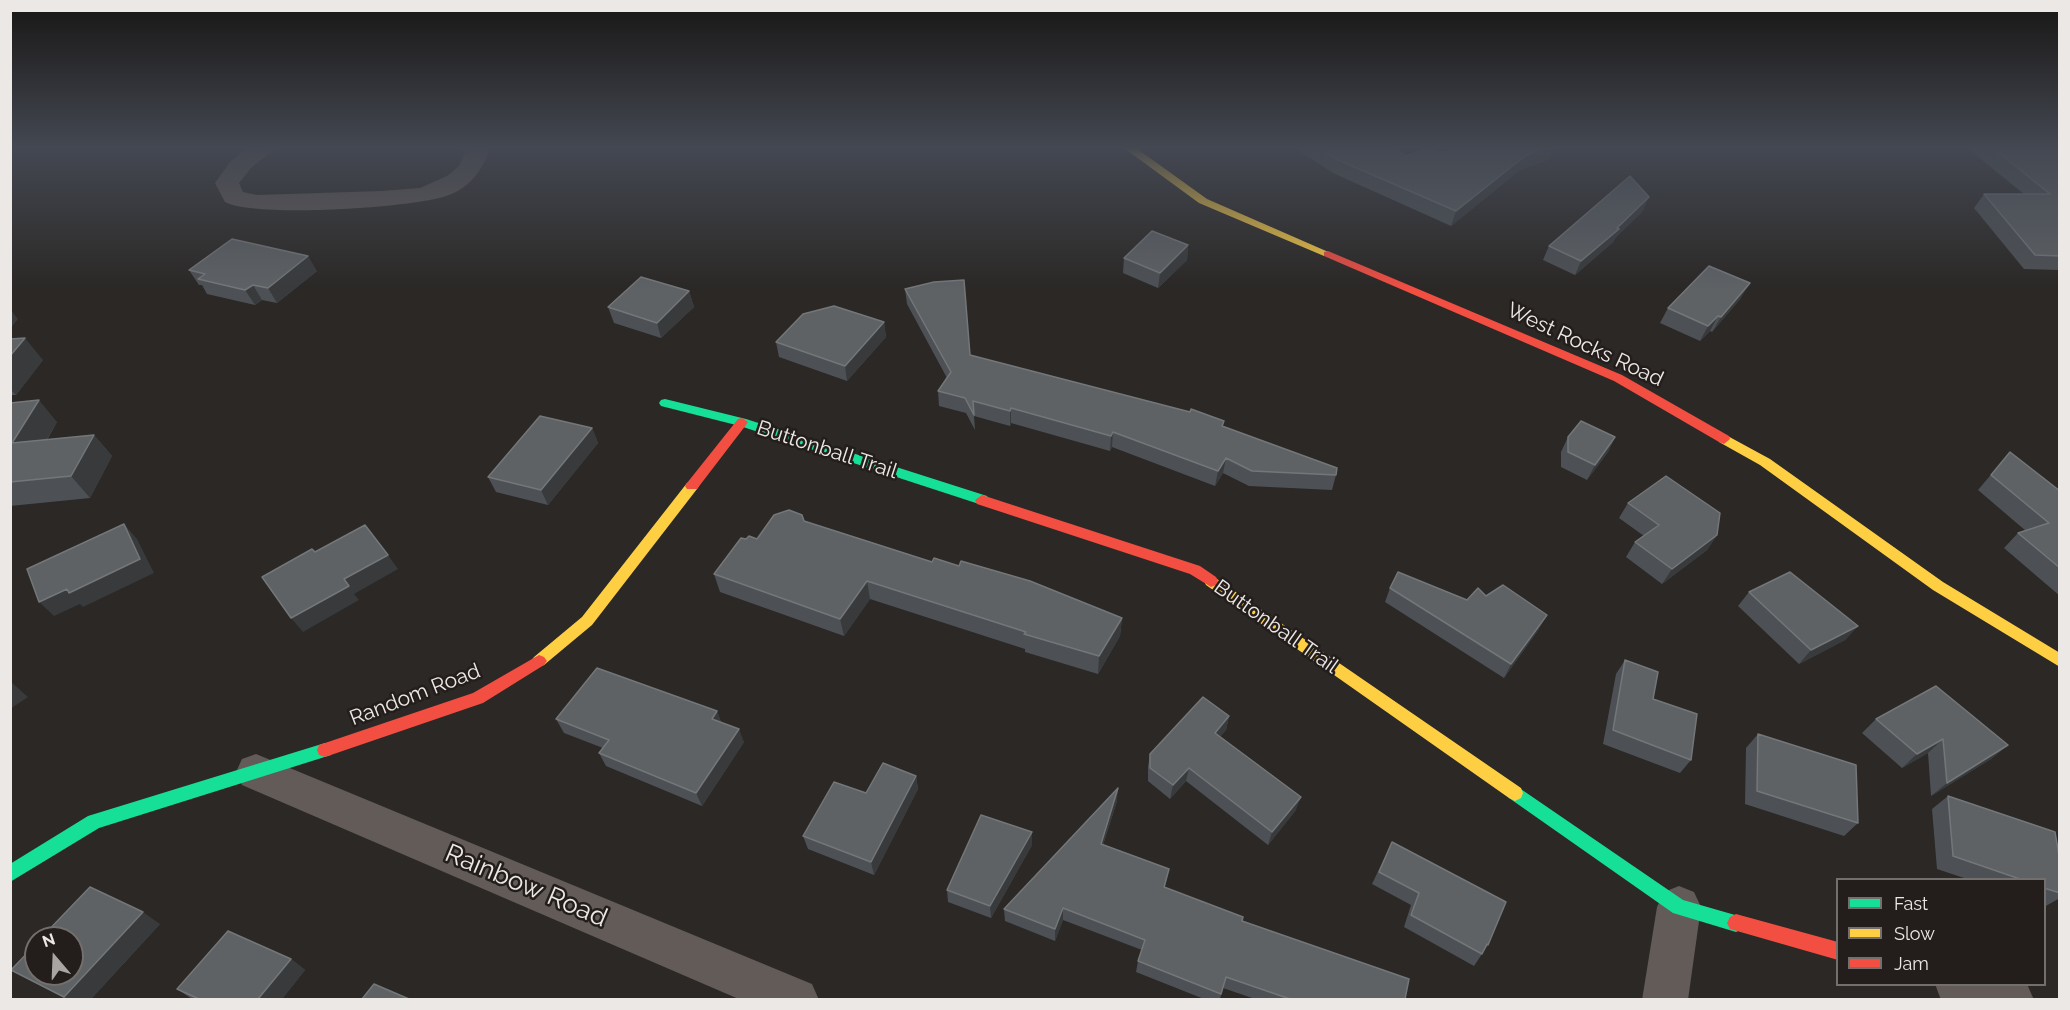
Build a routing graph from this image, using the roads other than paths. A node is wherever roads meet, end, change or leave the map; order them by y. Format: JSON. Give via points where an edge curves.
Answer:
{"nodes":[{"id":1,"x":231,"y":195,"type":"edge"},
{"id":2,"x":422,"y":195,"type":"edge"},
{"id":3,"x":1195,"y":195,"type":"edge"},
{"id":4,"x":664,"y":403,"type":"dead end"},
{"id":5,"x":742,"y":422,"type":"junction"},
{"id":6,"x":2060,"y":661,"type":"edge"},
{"id":7,"x":256,"y":772,"type":"junction"},
{"id":8,"x":10,"y":874,"type":"edge"},
{"id":9,"x":1679,"y":907,"type":"junction"},
{"id":10,"x":1836,"y":950,"type":"edge"},
{"id":11,"x":1964,"y":986,"type":"edge"},
{"id":12,"x":796,"y":999,"type":"edge"},
{"id":13,"x":1665,"y":999,"type":"edge"},
{"id":14,"x":2010,"y":999,"type":"edge"}],
"edges":[{"from":1,"to":2,"type":"street","via":[[257,203]]},
{"from":3,"to":6,"type":"street","name":"West Rocks Road","via":[[1618,378],[1765,462],[1938,586]]},
{"from":4,"to":5,"type":"street","name":"Buttonball Trail"},
{"from":5,"to":7,"type":"street","name":"Random Road","via":[[587,621],[534,665],[478,698]]},
{"from":5,"to":9,"type":"street","name":"Buttonball Trail","via":[[1195,570]]},
{"from":7,"to":8,"type":"street","name":"Random Road","via":[[94,822]]},
{"from":7,"to":12,"type":"street","name":"Rainbow Road"},
{"from":9,"to":10,"type":"street","name":"Buttonball Trail"},
{"from":9,"to":13,"type":"street"},
{"from":11,"to":14,"type":"street"}]}
